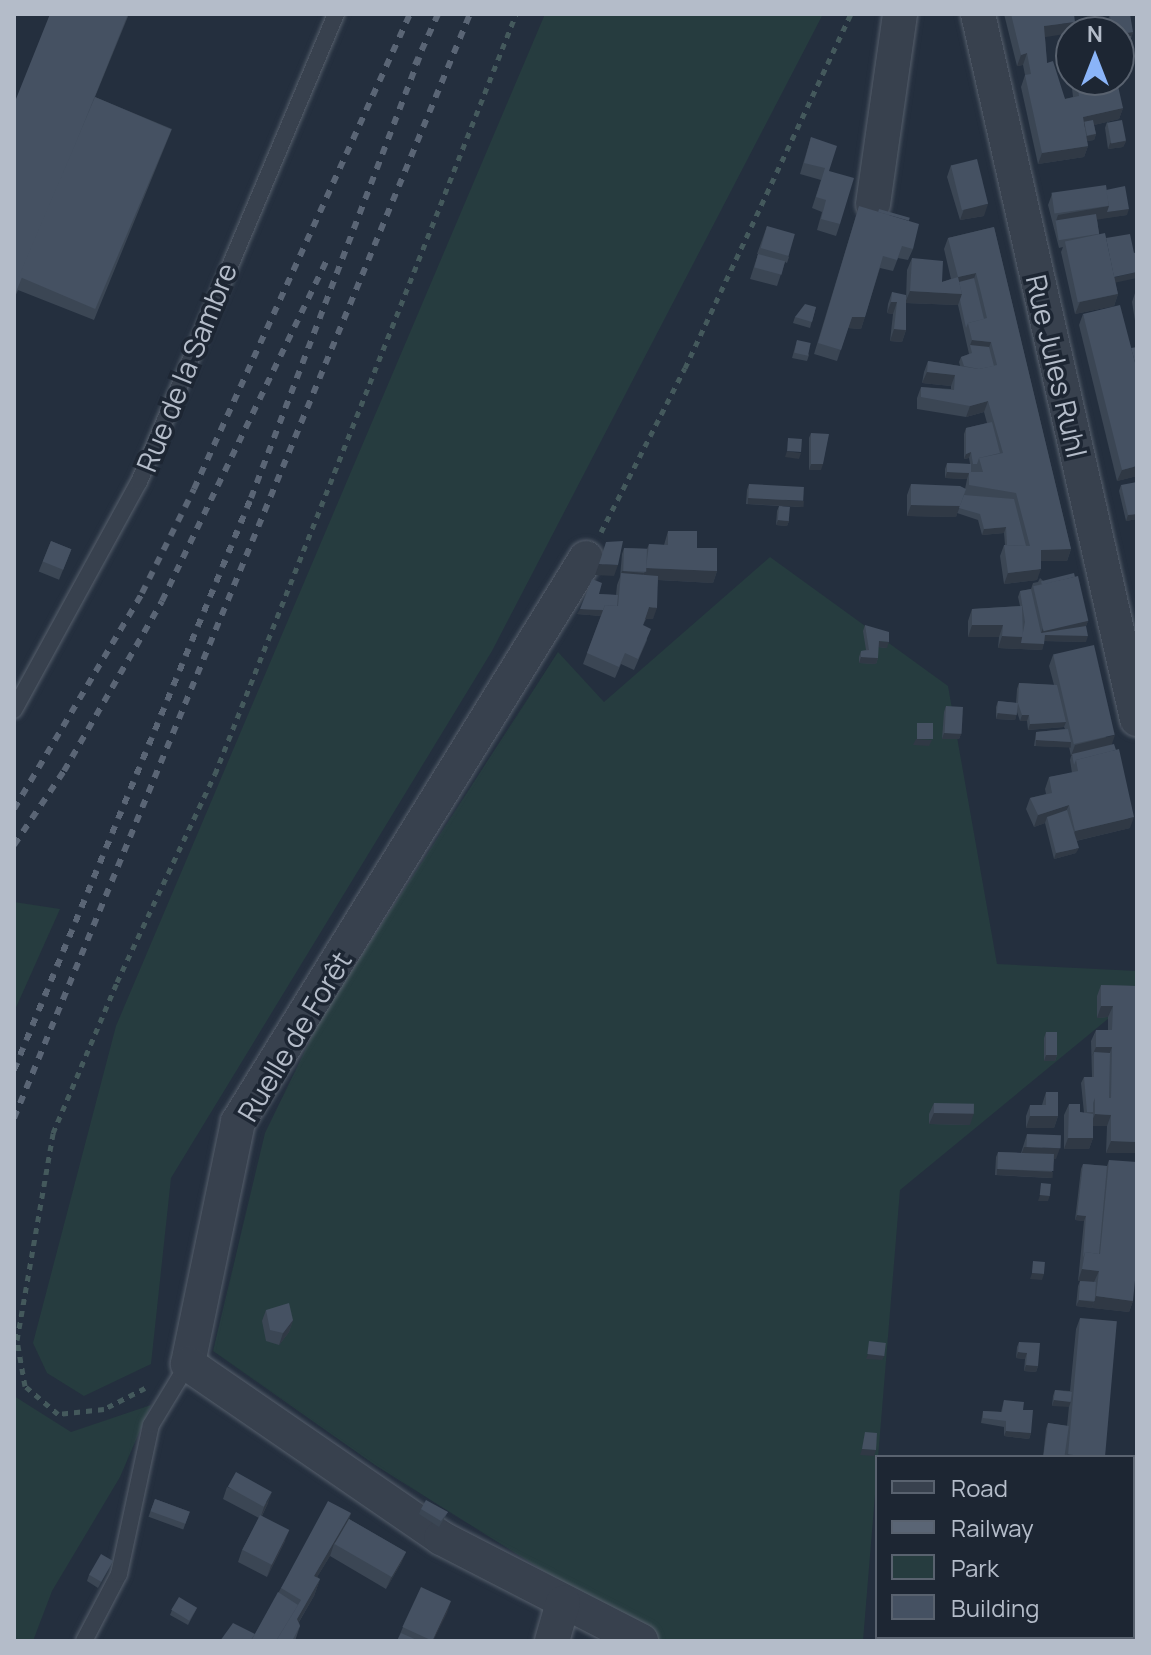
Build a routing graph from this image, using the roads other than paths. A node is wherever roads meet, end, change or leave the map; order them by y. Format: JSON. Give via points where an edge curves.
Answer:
{"nodes":[{"id":1,"x":336,"y":14,"type":"edge"},
{"id":2,"x":900,"y":14,"type":"edge"},
{"id":3,"x":978,"y":14,"type":"edge"},
{"id":4,"x":873,"y":204,"type":"dead end"},
{"id":5,"x":586,"y":558,"type":"road end"},
{"id":6,"x":14,"y":710,"type":"edge"},
{"id":7,"x":1137,"y":719,"type":"edge"},
{"id":8,"x":188,"y":1364,"type":"junction"},
{"id":9,"x":563,"y":1603,"type":"junction"},
{"id":10,"x":84,"y":1641,"type":"edge"},
{"id":11,"x":552,"y":1641,"type":"edge"},
{"id":12,"x":641,"y":1641,"type":"edge"}],
"edges":[{"from":1,"to":6,"type":"lane","name":"Rue de la Sambre","via":[[139,482]]},
{"from":2,"to":4,"type":"street"},
{"from":3,"to":7,"type":"street","name":"Rue Jules Ruhl"},
{"from":5,"to":8,"type":"street","name":"Ruelle de Forêt","via":[[238,1122]]},
{"from":8,"to":9,"type":"street","via":[[441,1538]]},
{"from":8,"to":10,"type":"lane","via":[[151,1425],[119,1574]]},
{"from":9,"to":11,"type":"street"},
{"from":9,"to":12,"type":"street"}]}
